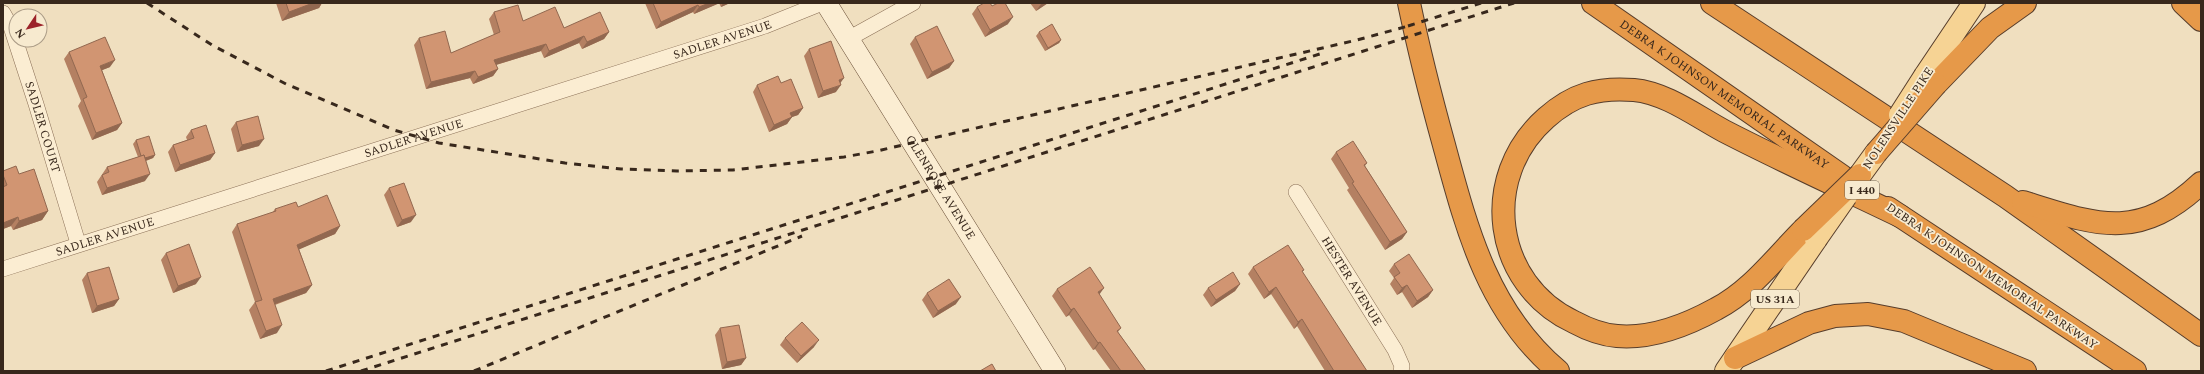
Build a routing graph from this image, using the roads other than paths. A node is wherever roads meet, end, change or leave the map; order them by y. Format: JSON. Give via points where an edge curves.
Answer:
{"nodes":[{"id":1,"x":822,"y":3,"type":"edge"},
{"id":2,"x":826,"y":3,"type":"edge"},
{"id":3,"x":913,"y":3,"type":"edge"},
{"id":4,"x":1409,"y":3,"type":"edge"},
{"id":5,"x":1593,"y":3,"type":"edge"},
{"id":6,"x":1712,"y":3,"type":"edge"},
{"id":7,"x":1974,"y":3,"type":"edge"},
{"id":8,"x":2025,"y":3,"type":"edge"},
{"id":9,"x":2183,"y":3,"type":"edge"},
{"id":10,"x":3,"y":13,"type":"edge"},
{"id":11,"x":2201,"y":20,"type":"edge"},
{"id":12,"x":848,"y":39,"type":"junction"},
{"id":13,"x":1931,"y":80,"type":"junction"},
{"id":14,"x":1876,"y":153,"type":"joint"},
{"id":15,"x":1860,"y":175,"type":"joint"},
{"id":16,"x":2201,"y":184,"type":"edge"},
{"id":17,"x":1296,"y":192,"type":"dead end"},
{"id":18,"x":2005,"y":196,"type":"junction"},
{"id":19,"x":1900,"y":216,"type":"junction"},
{"id":20,"x":1809,"y":234,"type":"junction"},
{"id":21,"x":78,"y":243,"type":"junction"},
{"id":22,"x":3,"y":269,"type":"edge"},
{"id":23,"x":2201,"y":335,"type":"edge"},
{"id":24,"x":1730,"y":365,"type":"edge"},
{"id":25,"x":1055,"y":371,"type":"edge"},
{"id":26,"x":1401,"y":371,"type":"edge"},
{"id":27,"x":1558,"y":371,"type":"edge"},
{"id":28,"x":2025,"y":371,"type":"edge"},
{"id":29,"x":2134,"y":371,"type":"edge"}],
"edges":[{"from":1,"to":21,"type":"street","name":"SADLER AVENUE","via":[[765,26]]},
{"from":2,"to":12,"type":"street","name":"GLENROSE AVENUE"},
{"from":3,"to":12,"type":"street"},
{"from":4,"to":27,"type":"highway","via":[[1453,179],[1478,258],[1507,315],[1523,337]]},
{"from":5,"to":19,"type":"highway","name":"DEBRA K JOHNSON MEMORIAL PARKWAY","number":"I 440"},
{"from":6,"to":18,"type":"highway"},
{"from":7,"to":13,"type":"main road","name":"NOLENSVILLE PIKE"},
{"from":8,"to":13,"type":"highway","via":[[1990,28]]},
{"from":9,"to":11,"type":"highway"},
{"from":10,"to":21,"type":"street","name":"SADLER COURT","via":[[11,27]]},
{"from":12,"to":25,"type":"street","name":"GLENROSE AVENUE"},
{"from":13,"to":14,"type":"highway","bridge":true},
{"from":14,"to":15,"type":"main road","name":"NOLENSVILLE PIKE"},
{"from":15,"to":20,"type":"highway","bridge":true},
{"from":16,"to":18,"type":"highway","via":[[2183,200],[2162,213],[2140,221],[2112,224],[2090,222]]},
{"from":17,"to":26,"type":"street","name":"HESTER AVENUE","via":[[1395,350],[1402,366]]},
{"from":18,"to":23,"type":"highway"},
{"from":19,"to":20,"type":"highway","via":[[1667,100],[1636,90],[1607,89],[1581,95],[1559,107],[1523,144],[1511,167],[1504,196],[1508,249],[1521,276],[1538,299],[1565,318],[1591,330],[1617,336],[1643,336],[1677,327],[1717,309],[1742,292]]},
{"from":19,"to":29,"type":"highway","name":"DEBRA K JOHNSON MEMORIAL PARKWAY","number":"I 440"},
{"from":20,"to":24,"type":"main road","number":"US 31A"},
{"from":21,"to":22,"type":"street","name":"SADLER AVENUE"},
{"from":24,"to":28,"type":"highway","via":[[1809,323],[1835,316],[1868,314],[1904,322]]}]}
